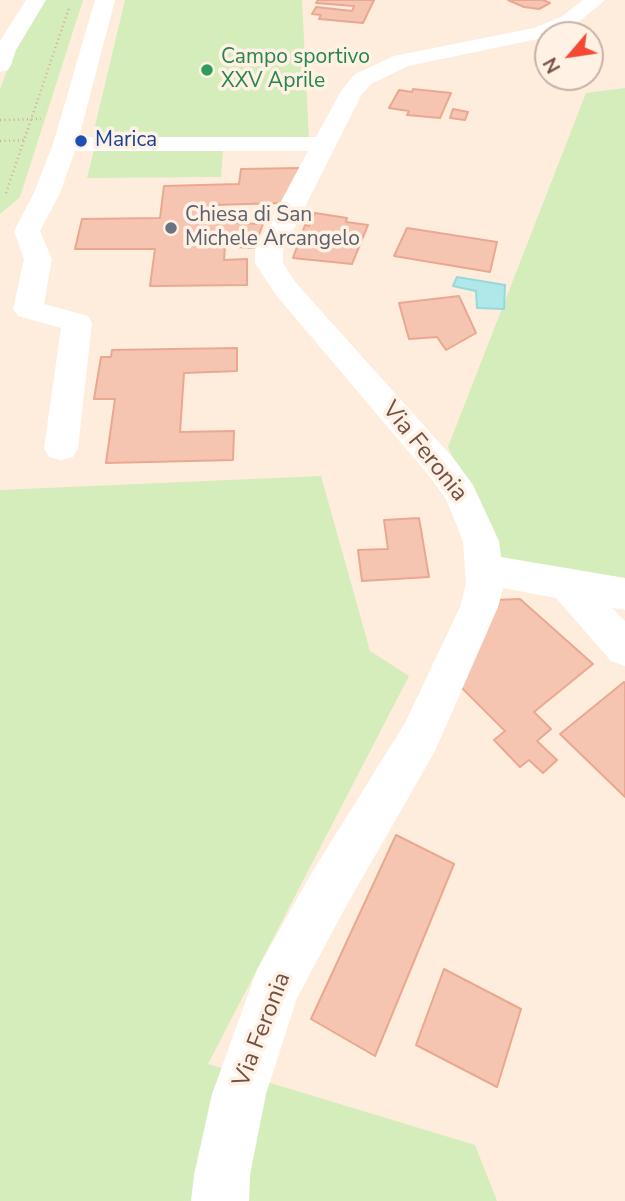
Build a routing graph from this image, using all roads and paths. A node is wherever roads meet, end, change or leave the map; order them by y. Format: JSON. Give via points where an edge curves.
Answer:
{"nodes":[{"id":1,"x":36,"y":0,"type":"edge"},
{"id":2,"x":71,"y":0,"type":"edge"},
{"id":3,"x":105,"y":0,"type":"edge"},
{"id":4,"x":595,"y":0,"type":"edge"},
{"id":5,"x":0,"y":65,"type":"edge"},
{"id":6,"x":0,"y":120,"type":"edge"},
{"id":7,"x":20,"y":120,"type":"dead end"},
{"id":8,"x":24,"y":140,"type":"junction"},
{"id":9,"x":0,"y":141,"type":"edge"},
{"id":10,"x":65,"y":144,"type":"junction"},
{"id":11,"x":325,"y":145,"type":"junction"},
{"id":12,"x":6,"y":193,"type":"dead end"},
{"id":13,"x":13,"y":231,"type":"edge"},
{"id":14,"x":61,"y":447,"type":"dead end"},
{"id":15,"x":486,"y":570,"type":"junction"},
{"id":16,"x":566,"y":583,"type":"junction"},
{"id":17,"x":625,"y":594,"type":"edge"},
{"id":18,"x":625,"y":649,"type":"edge"},
{"id":19,"x":219,"y":1201,"type":"edge"}],
"edges":[{"from":1,"to":5,"type":"street"},
{"from":2,"to":8,"type":"path"},
{"from":3,"to":10,"type":"street"},
{"from":4,"to":11,"type":"street","name":"Via Feronia","via":[[568,21],[540,33],[402,61],[375,72],[354,87]]},
{"from":6,"to":7,"type":"path"},
{"from":8,"to":9,"type":"path"},
{"from":8,"to":12,"type":"path"},
{"from":10,"to":11,"type":"street"},
{"from":10,"to":13,"type":"street","via":[[47,193]]},
{"from":11,"to":15,"type":"street","name":"Via Feronia","via":[[271,242],[269,262],[286,289],[461,494],[481,541]]},
{"from":13,"to":14,"type":"street","via":[[38,259],[28,309],[77,323]]},
{"from":15,"to":16,"type":"street"},
{"from":15,"to":19,"type":"street","name":"Via Feronia","via":[[479,607],[420,737],[275,988],[239,1094]]},
{"from":16,"to":17,"type":"street"},
{"from":16,"to":18,"type":"street"}]}
